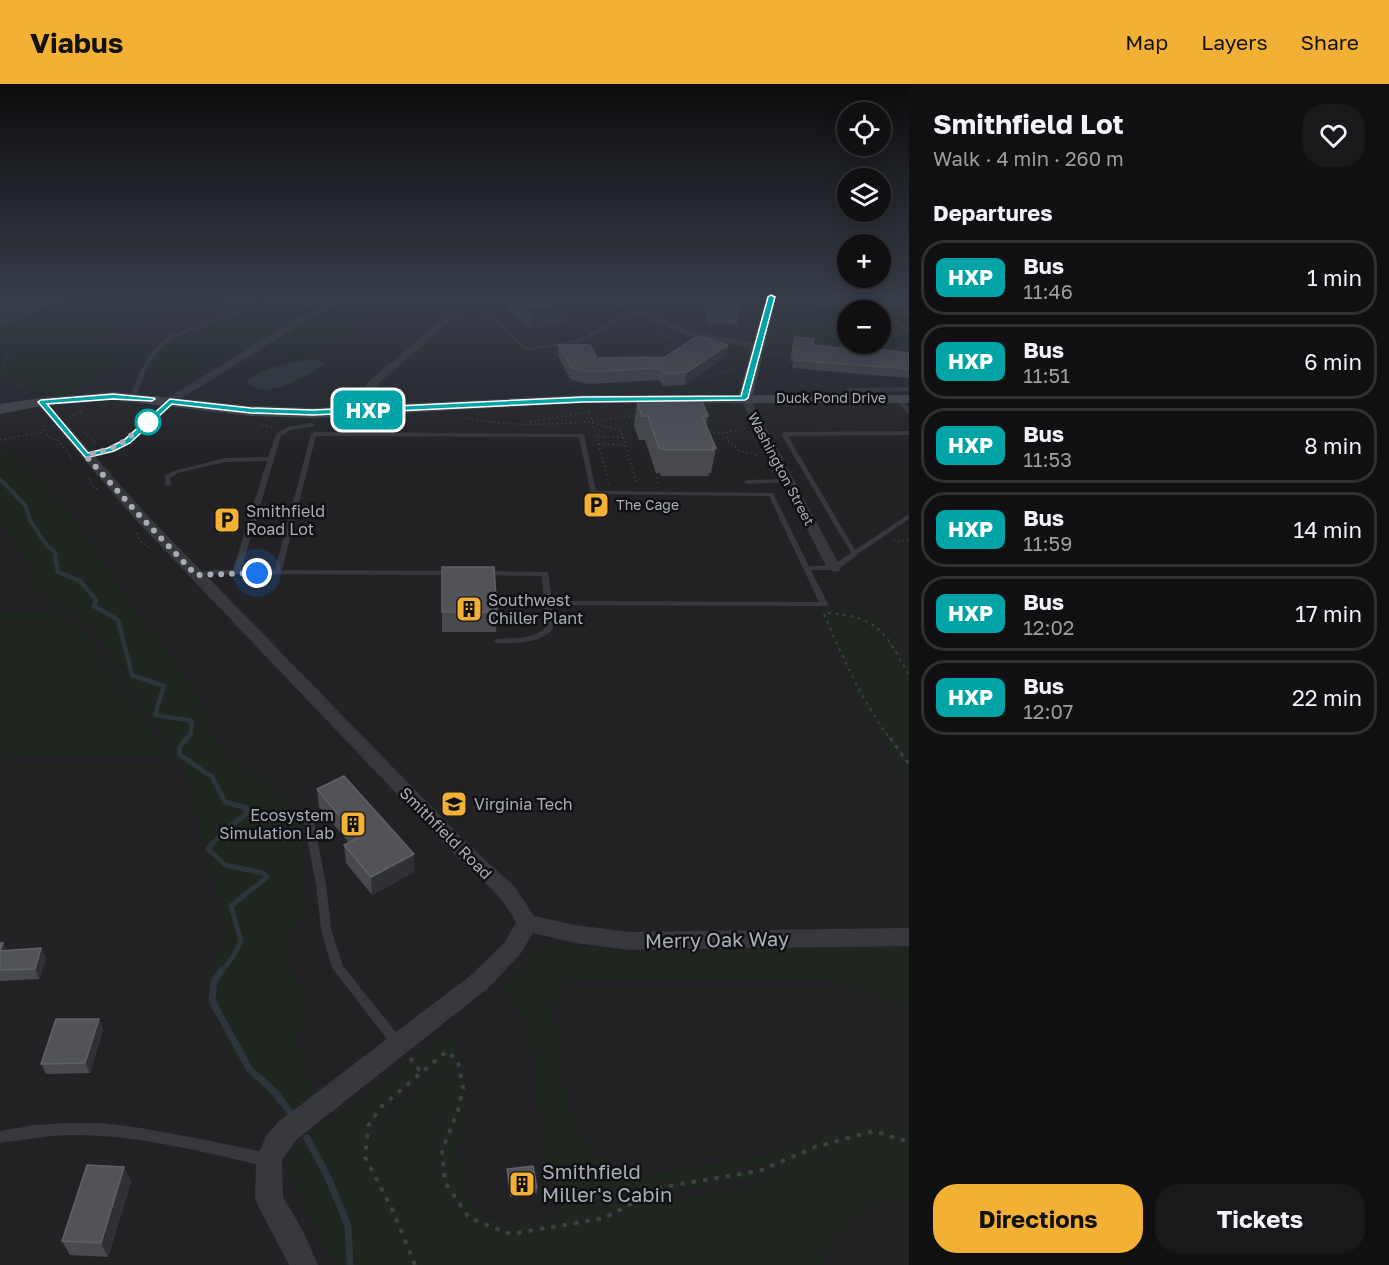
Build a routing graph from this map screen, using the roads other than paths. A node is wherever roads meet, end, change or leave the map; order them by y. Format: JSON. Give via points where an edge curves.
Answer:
{"nodes":[{"id":1,"x":154,"y":352,"type":"edge"},
{"id":2,"x":250,"y":352,"type":"edge"},
{"id":3,"x":408,"y":352,"type":"edge"},
{"id":4,"x":764,"y":352,"type":"edge"},
{"id":5,"x":905,"y":395,"type":"edge"},
{"id":6,"x":133,"y":397,"type":"junction"},
{"id":7,"x":745,"y":398,"type":"junction"},
{"id":8,"x":35,"y":400,"type":"junction"},
{"id":9,"x":170,"y":401,"type":"junction"},
{"id":10,"x":0,"y":409,"type":"edge"},
{"id":11,"x":366,"y":410,"type":"junction"},
{"id":12,"x":909,"y":412,"type":"edge"},
{"id":13,"x":312,"y":419,"type":"junction"},
{"id":14,"x":909,"y":433,"type":"edge"},
{"id":15,"x":314,"y":434,"type":"junction"},
{"id":16,"x":86,"y":456,"type":"junction"},
{"id":17,"x":270,"y":459,"type":"junction"},
{"id":18,"x":747,"y":482,"type":"dead end"},
{"id":19,"x":787,"y":482,"type":"junction"},
{"id":20,"x":168,"y":484,"type":"dead end"},
{"id":21,"x":909,"y":516,"type":"edge"},
{"id":22,"x":855,"y":555,"type":"junction"},
{"id":23,"x":807,"y":568,"type":"junction"},
{"id":24,"x":834,"y":568,"type":"junction"},
{"id":25,"x":236,"y":573,"type":"junction"},
{"id":26,"x":278,"y":573,"type":"junction"},
{"id":27,"x":458,"y":573,"type":"edge"},
{"id":28,"x":480,"y":573,"type":"edge"},
{"id":29,"x":196,"y":575,"type":"junction"},
{"id":30,"x":548,"y":603,"type":"junction"},
{"id":31,"x":498,"y":640,"type":"dead end"},
{"id":32,"x":308,"y":817,"type":"dead end"},
{"id":33,"x":527,"y":923,"type":"junction"},
{"id":34,"x":909,"y":937,"type":"edge"},
{"id":35,"x":400,"y":1046,"type":"junction"},
{"id":36,"x":0,"y":1137,"type":"edge"},
{"id":37,"x":269,"y":1160,"type":"junction"},
{"id":38,"x":304,"y":1265,"type":"edge"}],
"edges":[{"from":1,"to":6,"type":"lane"},
{"from":2,"to":9,"type":"street"},
{"from":3,"to":11,"type":"street","via":[[373,383]]},
{"from":4,"to":7,"type":"street","name":"Washington Street"},
{"from":5,"to":7,"type":"street","name":"Duck Pond Drive"},
{"from":5,"to":12,"type":"lane"},
{"from":6,"to":8,"type":"street","name":"Duck Pond Drive"},
{"from":6,"to":9,"type":"street","name":"Duck Pond Drive"},
{"from":7,"to":11,"type":"street","name":"Duck Pond Drive","via":[[583,399]]},
{"from":7,"to":19,"type":"street","name":"Washington Street"},
{"from":8,"to":10,"type":"street","name":"Duck Pond Drive"},
{"from":8,"to":16,"type":"street","name":"Smithfield Road"},
{"from":9,"to":13,"type":"street","name":"Duck Pond Drive"},
{"from":9,"to":16,"type":"lane","via":[[127,441]]},
{"from":11,"to":13,"type":"street","name":"Duck Pond Drive"},
{"from":13,"to":15,"type":"lane"},
{"from":13,"to":17,"type":"lane","via":[[278,435]]},
{"from":14,"to":22,"type":"lane","via":[[784,434]]},
{"from":15,"to":23,"type":"lane","via":[[582,435],[593,493],[771,494]]},
{"from":15,"to":26,"type":"lane"},
{"from":16,"to":29,"type":"street","name":"Smithfield Road"},
{"from":17,"to":20,"type":"lane","via":[[225,460],[176,472],[167,477]]},
{"from":17,"to":25,"type":"lane"},
{"from":18,"to":19,"type":"lane"},
{"from":19,"to":24,"type":"street","name":"Washington Street"},
{"from":21,"to":22,"type":"lane"},
{"from":22,"to":24,"type":"lane"},
{"from":23,"to":24,"type":"lane"},
{"from":23,"to":30,"type":"lane","via":[[824,604]]},
{"from":25,"to":26,"type":"lane"},
{"from":25,"to":29,"type":"lane"},
{"from":26,"to":27,"type":"lane"},
{"from":28,"to":30,"type":"lane","via":[[544,574]]},
{"from":29,"to":33,"type":"street","name":"Smithfield Road","via":[[513,898]]},
{"from":30,"to":31,"type":"lane","via":[[549,629],[543,636]]},
{"from":32,"to":35,"type":"lane","via":[[326,929],[338,968]]},
{"from":33,"to":34,"type":"street","name":"Merry Oak Way","via":[[630,941]]},
{"from":33,"to":35,"type":"street","via":[[500,962]]},
{"from":35,"to":37,"type":"street","via":[[287,1131]]},
{"from":36,"to":37,"type":"lane","via":[[29,1131],[112,1130],[156,1134]]},
{"from":37,"to":38,"type":"street","via":[[268,1200]]}]}
